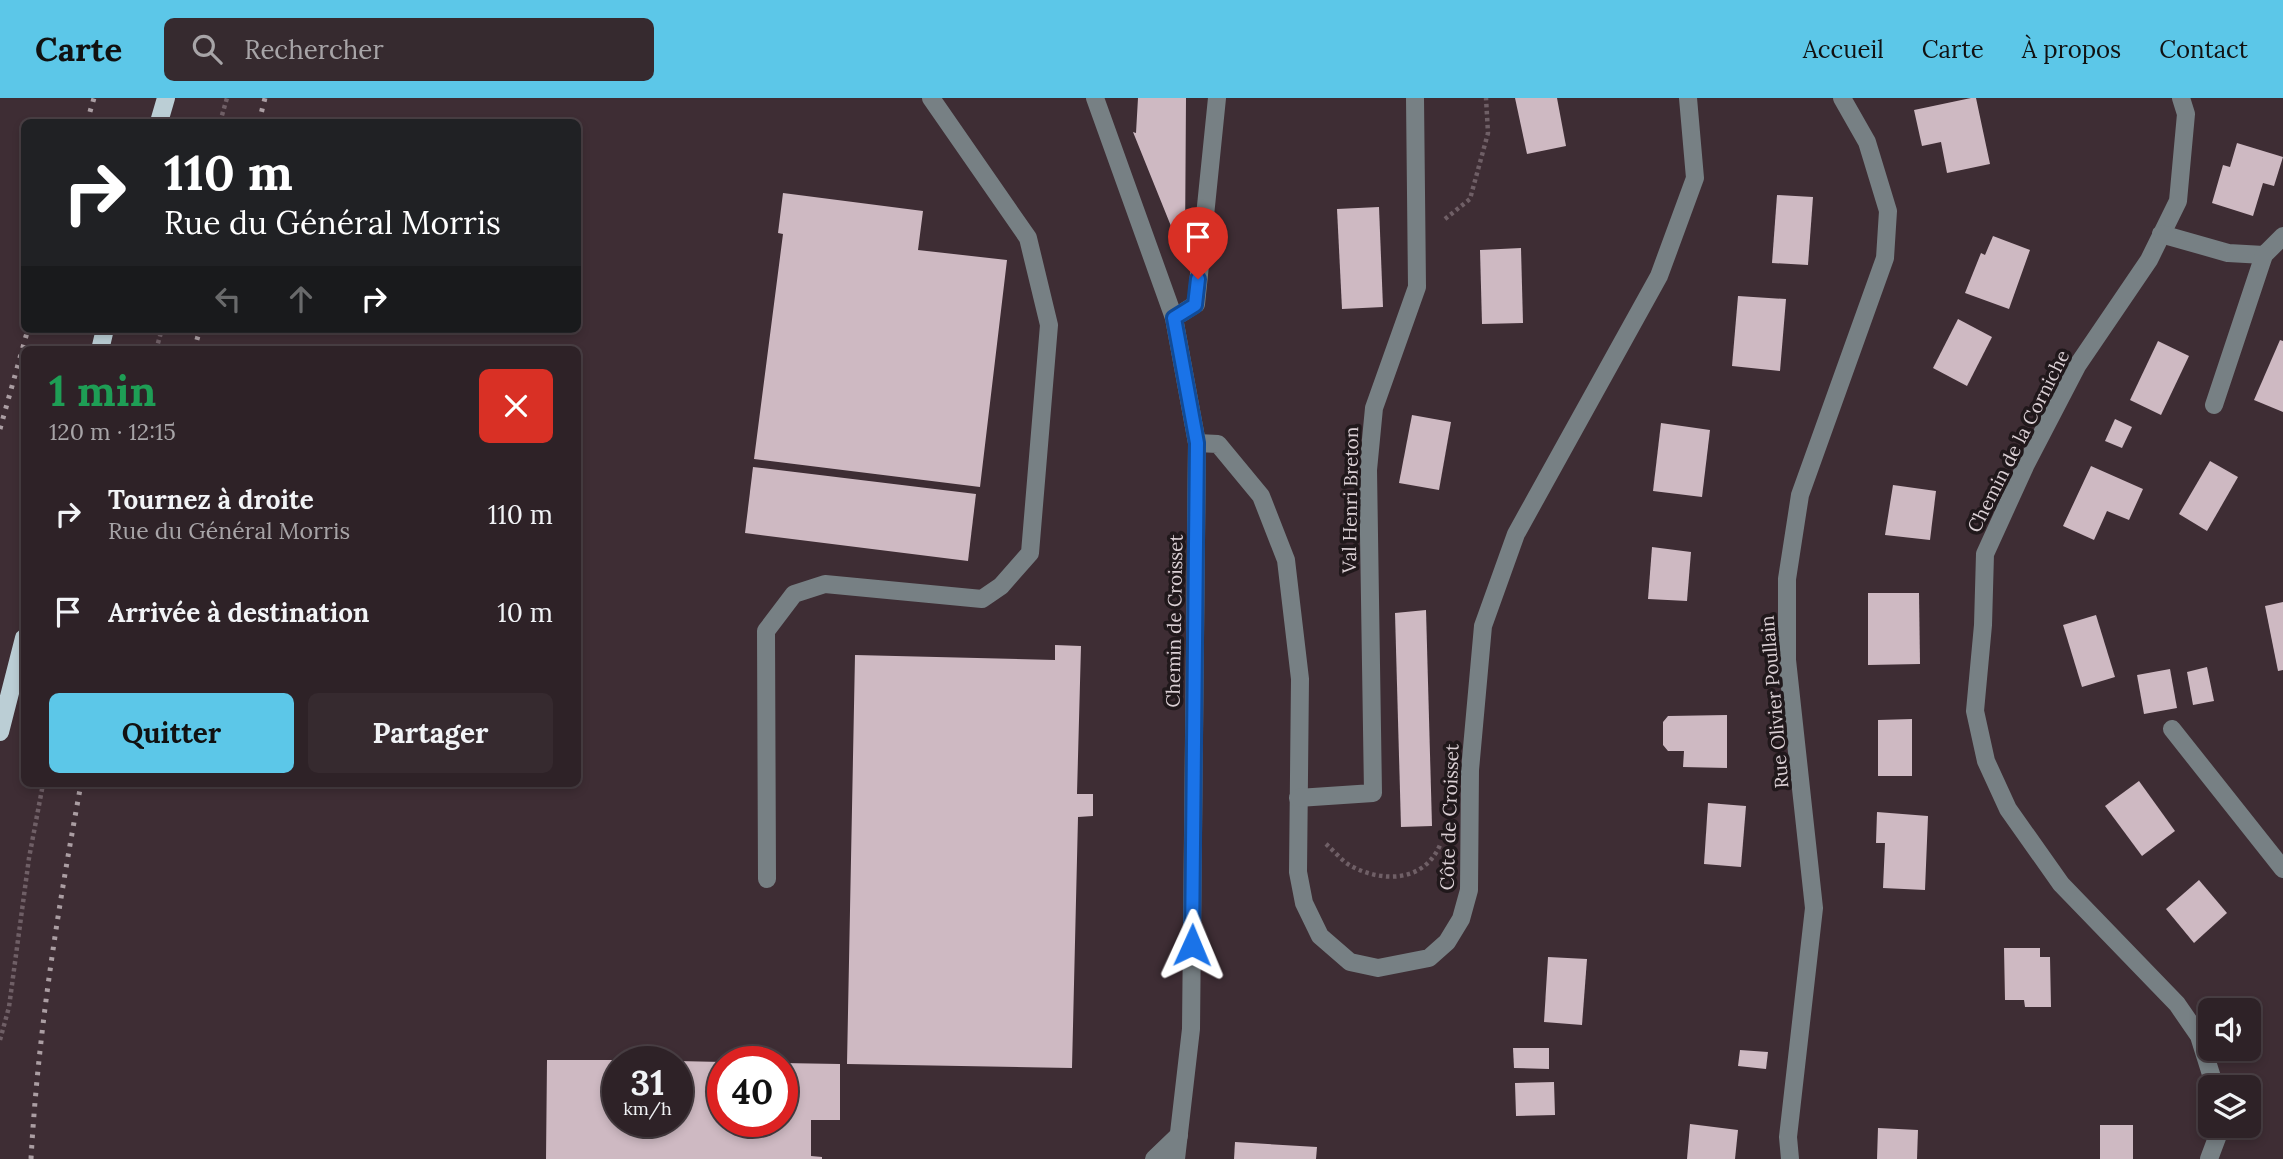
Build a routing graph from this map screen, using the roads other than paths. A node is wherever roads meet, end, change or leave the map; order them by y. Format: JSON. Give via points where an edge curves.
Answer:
{"nodes":[{"id":1,"x":166,"y":98,"type":"edge"},
{"id":2,"x":931,"y":98,"type":"edge"},
{"id":3,"x":1095,"y":98,"type":"edge"},
{"id":4,"x":1217,"y":98,"type":"edge"},
{"id":5,"x":1415,"y":98,"type":"edge"},
{"id":6,"x":1688,"y":98,"type":"edge"},
{"id":7,"x":1842,"y":98,"type":"edge"},
{"id":8,"x":2181,"y":98,"type":"edge"},
{"id":9,"x":160,"y":119,"type":"edge"},
{"id":10,"x":2161,"y":234,"type":"junction"},
{"id":11,"x":2283,"y":236,"type":"edge"},
{"id":12,"x":2264,"y":255,"type":"junction"},
{"id":13,"x":1174,"y":318,"type":"junction"},
{"id":14,"x":2214,"y":405,"type":"dead end"},
{"id":15,"x":1197,"y":443,"type":"junction"},
{"id":16,"x":21,"y":650,"type":"edge"},
{"id":17,"x":2172,"y":729,"type":"dead end"},
{"id":18,"x":0,"y":732,"type":"edge"},
{"id":19,"x":1298,"y":798,"type":"junction"},
{"id":20,"x":2283,"y":869,"type":"edge"},
{"id":21,"x":767,"y":879,"type":"dead end"},
{"id":22,"x":2211,"y":1075,"type":"edge"},
{"id":23,"x":1179,"y":1135,"type":"junction"},
{"id":24,"x":2217,"y":1138,"type":"edge"},
{"id":25,"x":1154,"y":1159,"type":"edge"},
{"id":26,"x":1176,"y":1159,"type":"edge"},
{"id":27,"x":1790,"y":1159,"type":"edge"},
{"id":28,"x":2210,"y":1159,"type":"edge"}],
"edges":[{"from":1,"to":9,"type":"main road"},
{"from":2,"to":21,"type":"street","via":[[1028,238],[1049,325],[1030,553],[1001,586],[982,599],[825,584],[794,594],[766,631]]},
{"from":3,"to":13,"type":"street","name":"Chemin de Croisset"},
{"from":4,"to":13,"type":"street","via":[[1196,304]]},
{"from":5,"to":19,"type":"street","name":"Val Henri Breton","via":[[1417,287],[1374,408],[1368,470],[1373,793]]},
{"from":6,"to":19,"type":"street","name":"Côte de Croisset","via":[[1695,178],[1659,276],[1516,534],[1483,626],[1470,770],[1469,890],[1461,919],[1447,942],[1429,958],[1378,968],[1350,962],[1320,936],[1304,903],[1298,872]]},
{"from":7,"to":27,"type":"street","name":"Rue Olivier Poullain","via":[[1867,142],[1888,211],[1885,258],[1800,495],[1787,579],[1787,660],[1814,908],[1788,1137]]},
{"from":8,"to":10,"type":"street","name":"Chemin de la Corniche","via":[[2186,114],[2178,201]]},
{"from":10,"to":12,"type":"street","via":[[2228,253]]},
{"from":10,"to":22,"type":"street","name":"Chemin de la Corniche","via":[[2149,260],[2077,366],[1985,554],[1975,711],[1986,761],[2008,809],[2061,884],[2177,1004],[2199,1037]]},
{"from":11,"to":12,"type":"street"},
{"from":12,"to":14,"type":"street"},
{"from":13,"to":15,"type":"street","name":"Chemin de Croisset"},
{"from":15,"to":19,"type":"street","name":"Côte de Croisset","via":[[1219,444],[1261,496],[1286,560],[1300,679]]},
{"from":15,"to":23,"type":"street","name":"Chemin de Croisset","via":[[1191,1029]]},
{"from":16,"to":18,"type":"main road"},
{"from":17,"to":20,"type":"street"},
{"from":23,"to":25,"type":"street"},
{"from":23,"to":26,"type":"street","name":"Chemin de Croisset"},
{"from":24,"to":28,"type":"street"}]}
